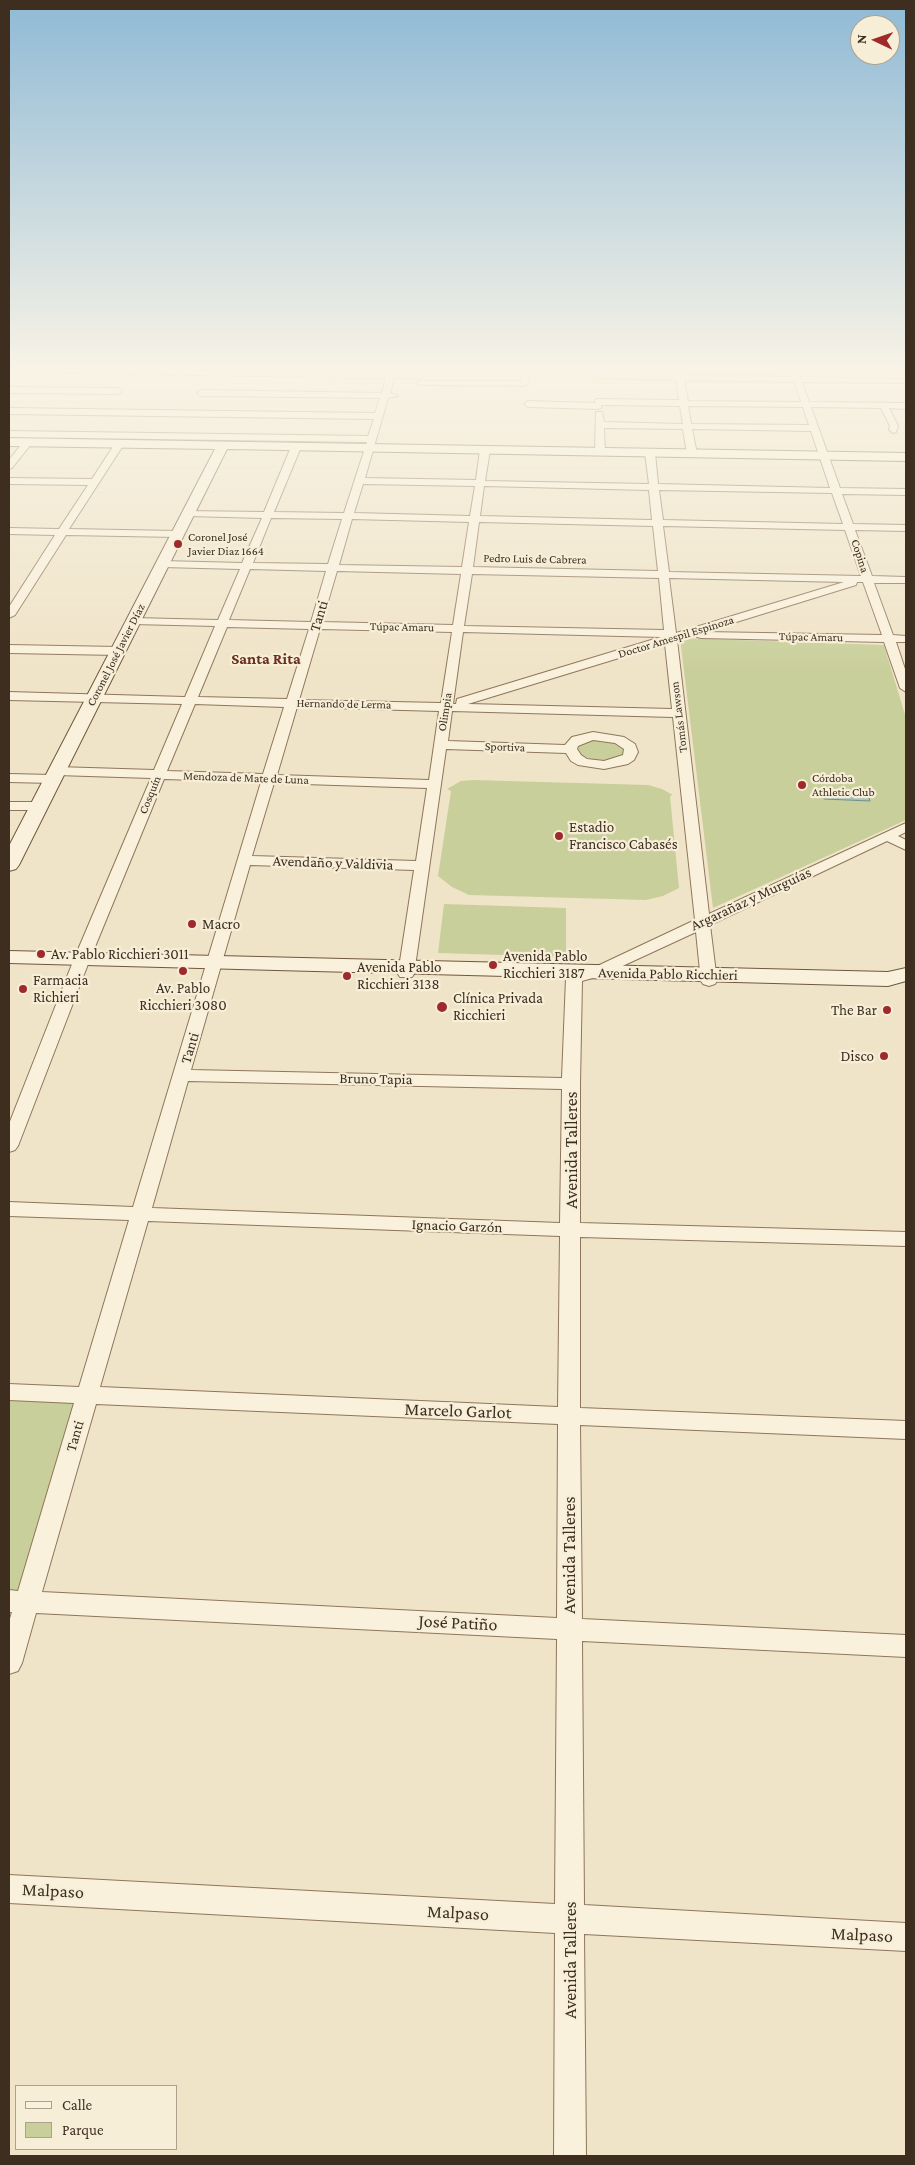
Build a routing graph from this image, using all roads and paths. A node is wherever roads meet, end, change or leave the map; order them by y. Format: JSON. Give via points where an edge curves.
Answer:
{"nodes":[{"id":1,"x":103,"y":469,"type":"edge"},
{"id":2,"x":206,"y":469,"type":"edge"},
{"id":3,"x":286,"y":469,"type":"edge"},
{"id":4,"x":362,"y":469,"type":"edge"},
{"id":5,"x":482,"y":469,"type":"edge"},
{"id":6,"x":652,"y":469,"type":"edge"},
{"id":7,"x":830,"y":469,"type":"edge"},
{"id":8,"x":9,"y":481,"type":"edge"},
{"id":9,"x":358,"y":481,"type":"junction"},
{"id":10,"x":94,"y":482,"type":"junction"},
{"id":11,"x":480,"y":483,"type":"junction"},
{"id":12,"x":654,"y":487,"type":"junction"},
{"id":13,"x":838,"y":490,"type":"junction"},
{"id":14,"x":906,"y":492,"type":"edge"},
{"id":15,"x":189,"y":513,"type":"junction"},
{"id":16,"x":266,"y":514,"type":"junction"},
{"id":17,"x":348,"y":517,"type":"junction"},
{"id":18,"x":475,"y":519,"type":"junction"},
{"id":19,"x":658,"y":522,"type":"junction"},
{"id":20,"x":850,"y":526,"type":"junction"},
{"id":21,"x":906,"y":528,"type":"edge"},
{"id":22,"x":9,"y":531,"type":"edge"},
{"id":23,"x":62,"y":532,"type":"junction"},
{"id":24,"x":178,"y":534,"type":"junction"},
{"id":25,"x":162,"y":564,"type":"junction"},
{"id":26,"x":245,"y":566,"type":"junction"},
{"id":27,"x":906,"y":567,"type":"edge"},
{"id":28,"x":334,"y":568,"type":"junction"},
{"id":29,"x":466,"y":571,"type":"junction"},
{"id":30,"x":664,"y":576,"type":"junction"},
{"id":31,"x":867,"y":579,"type":"junction"},
{"id":32,"x":906,"y":580,"type":"edge"},
{"id":33,"x":9,"y":615,"type":"edge"},
{"id":34,"x":133,"y":621,"type":"junction"},
{"id":35,"x":222,"y":623,"type":"junction"},
{"id":36,"x":316,"y":625,"type":"junction"},
{"id":37,"x":459,"y":628,"type":"junction"},
{"id":38,"x":686,"y":634,"type":"junction"},
{"id":39,"x":670,"y":636,"type":"junction"},
{"id":40,"x":889,"y":639,"type":"junction"},
{"id":41,"x":906,"y":639,"type":"edge"},
{"id":42,"x":9,"y":648,"type":"edge"},
{"id":43,"x":118,"y":651,"type":"junction"},
{"id":44,"x":906,"y":688,"type":"edge"},
{"id":45,"x":9,"y":696,"type":"edge"},
{"id":46,"x":94,"y":698,"type":"junction"},
{"id":47,"x":189,"y":700,"type":"junction"},
{"id":48,"x":292,"y":703,"type":"junction"},
{"id":49,"x":446,"y":707,"type":"junction"},
{"id":50,"x":679,"y":713,"type":"junction"},
{"id":51,"x":440,"y":745,"type":"junction"},
{"id":52,"x":570,"y":749,"type":"dead end"},
{"id":53,"x":55,"y":775,"type":"junction"},
{"id":54,"x":158,"y":775,"type":"junction"},
{"id":55,"x":9,"y":778,"type":"edge"},
{"id":56,"x":269,"y":778,"type":"junction"},
{"id":57,"x":434,"y":784,"type":"junction"},
{"id":58,"x":9,"y":806,"type":"edge"},
{"id":59,"x":39,"y":806,"type":"junction"},
{"id":60,"x":906,"y":827,"type":"edge"},
{"id":61,"x":888,"y":836,"type":"junction"},
{"id":62,"x":906,"y":846,"type":"edge"},
{"id":63,"x":244,"y":860,"type":"junction"},
{"id":64,"x":9,"y":865,"type":"edge"},
{"id":65,"x":422,"y":866,"type":"junction"},
{"id":66,"x":702,"y":922,"type":"junction"},
{"id":67,"x":9,"y":957,"type":"edge"},
{"id":68,"x":81,"y":962,"type":"junction"},
{"id":69,"x":9,"y":964,"type":"edge"},
{"id":70,"x":214,"y":966,"type":"junction"},
{"id":71,"x":406,"y":971,"type":"junction"},
{"id":72,"x":597,"y":972,"type":"junction"},
{"id":73,"x":906,"y":975,"type":"edge"},
{"id":74,"x":574,"y":978,"type":"junction"},
{"id":75,"x":708,"y":978,"type":"junction"},
{"id":76,"x":906,"y":987,"type":"edge"},
{"id":77,"x":182,"y":1075,"type":"junction"},
{"id":78,"x":571,"y":1084,"type":"junction"},
{"id":79,"x":9,"y":1146,"type":"edge"},
{"id":80,"x":9,"y":1209,"type":"edge"},
{"id":81,"x":140,"y":1214,"type":"junction"},
{"id":82,"x":571,"y":1230,"type":"junction"},
{"id":83,"x":906,"y":1239,"type":"edge"},
{"id":84,"x":9,"y":1392,"type":"edge"},
{"id":85,"x":88,"y":1395,"type":"junction"},
{"id":86,"x":570,"y":1416,"type":"junction"},
{"id":87,"x":906,"y":1430,"type":"edge"},
{"id":88,"x":18,"y":1602,"type":"edge"},
{"id":89,"x":569,"y":1629,"type":"junction"},
{"id":90,"x":906,"y":1646,"type":"edge"},
{"id":91,"x":9,"y":1663,"type":"edge"},
{"id":92,"x":9,"y":1889,"type":"edge"},
{"id":93,"x":570,"y":1919,"type":"junction"},
{"id":94,"x":906,"y":1937,"type":"edge"},
{"id":95,"x":570,"y":2156,"type":"edge"}],
"edges":[{"from":1,"to":10,"type":"street"},
{"from":2,"to":15,"type":"main road","name":"Coronel José Javier Díaz"},
{"from":3,"to":16,"type":"street","name":"Cosquín"},
{"from":4,"to":9,"type":"street","name":"Tanti"},
{"from":5,"to":11,"type":"street","name":"Olimpia"},
{"from":6,"to":12,"type":"street","name":"Tomás Lawson"},
{"from":7,"to":13,"type":"street","name":"Copina"},
{"from":8,"to":10,"type":"street"},
{"from":9,"to":11,"type":"street"},
{"from":9,"to":17,"type":"street","name":"Tanti"},
{"from":10,"to":23,"type":"street"},
{"from":11,"to":12,"type":"street"},
{"from":11,"to":18,"type":"street","name":"Olimpia"},
{"from":12,"to":13,"type":"street"},
{"from":12,"to":19,"type":"street","name":"Tomás Lawson"},
{"from":13,"to":14,"type":"street"},
{"from":13,"to":20,"type":"street","name":"Copina"},
{"from":15,"to":16,"type":"street"},
{"from":15,"to":24,"type":"main road","name":"Coronel José Javier Díaz"},
{"from":16,"to":17,"type":"street"},
{"from":16,"to":26,"type":"street","name":"Cosquín"},
{"from":17,"to":18,"type":"street"},
{"from":17,"to":28,"type":"street","name":"Tanti"},
{"from":18,"to":19,"type":"street"},
{"from":18,"to":29,"type":"street","name":"Olimpia"},
{"from":19,"to":20,"type":"street"},
{"from":19,"to":30,"type":"street","name":"Tomás Lawson"},
{"from":20,"to":21,"type":"street"},
{"from":20,"to":31,"type":"street","name":"Copina"},
{"from":22,"to":23,"type":"street"},
{"from":23,"to":24,"type":"street"},
{"from":23,"to":33,"type":"street"},
{"from":24,"to":25,"type":"main road","name":"Coronel José Javier Díaz"},
{"from":25,"to":26,"type":"street","name":"Pedro Luis de Cabrera"},
{"from":25,"to":34,"type":"main road","name":"Coronel José Javier Díaz"},
{"from":26,"to":28,"type":"street","name":"Pedro Luis de Cabrera"},
{"from":26,"to":35,"type":"street","name":"Cosquín"},
{"from":27,"to":31,"type":"street","name":"Doctor Amespil Espinoza"},
{"from":28,"to":29,"type":"street","name":"Pedro Luis de Cabrera"},
{"from":28,"to":36,"type":"street","name":"Tanti"},
{"from":29,"to":30,"type":"street","name":"Pedro Luis de Cabrera"},
{"from":29,"to":37,"type":"street","name":"Olimpia"},
{"from":30,"to":31,"type":"street","name":"Pedro Luis de Cabrera"},
{"from":30,"to":39,"type":"street","name":"Tomás Lawson"},
{"from":31,"to":32,"type":"street","name":"Pedro Luis de Cabrera"},
{"from":31,"to":38,"type":"street","name":"Doctor Amespil Espinoza"},
{"from":31,"to":40,"type":"street","name":"Copina"},
{"from":34,"to":35,"type":"street","name":"Túpac Amaru"},
{"from":34,"to":43,"type":"main road","name":"Coronel José Javier Díaz"},
{"from":35,"to":36,"type":"street","name":"Túpac Amaru"},
{"from":35,"to":47,"type":"street","name":"Cosquín"},
{"from":36,"to":37,"type":"street","name":"Túpac Amaru"},
{"from":36,"to":48,"type":"street","name":"Tanti"},
{"from":37,"to":39,"type":"street","name":"Túpac Amaru"},
{"from":37,"to":49,"type":"street","name":"Olimpia"},
{"from":38,"to":39,"type":"street","name":"Doctor Amespil Espinoza"},
{"from":38,"to":40,"type":"street","name":"Túpac Amaru"},
{"from":39,"to":49,"type":"street","name":"Doctor Amespil Espinoza"},
{"from":39,"to":50,"type":"street","name":"Tomás Lawson"},
{"from":40,"to":41,"type":"street","name":"Túpac Amaru"},
{"from":40,"to":44,"type":"street","name":"Copina"},
{"from":42,"to":43,"type":"street"},
{"from":43,"to":46,"type":"main road","name":"Coronel José Javier Díaz"},
{"from":45,"to":46,"type":"street","name":"Hernando de Lerma"},
{"from":46,"to":47,"type":"street","name":"Hernando de Lerma"},
{"from":46,"to":53,"type":"main road","name":"Coronel José Javier Díaz"},
{"from":47,"to":48,"type":"street","name":"Hernando de Lerma"},
{"from":47,"to":54,"type":"street","name":"Cosquín"},
{"from":48,"to":49,"type":"street","name":"Hernando de Lerma"},
{"from":48,"to":56,"type":"street","name":"Tanti"},
{"from":49,"to":50,"type":"street","name":"Hernando de Lerma"},
{"from":49,"to":51,"type":"street","name":"Olimpia"},
{"from":50,"to":66,"type":"street","name":"Tomás Lawson"},
{"from":51,"to":52,"type":"street","name":"Sportiva"},
{"from":51,"to":57,"type":"street","name":"Olimpia"},
{"from":53,"to":54,"type":"street","name":"Mendoza de Mate de Luna"},
{"from":53,"to":55,"type":"street","name":"Mendoza de Mate de Luna"},
{"from":53,"to":59,"type":"main road","name":"Coronel José Javier Díaz"},
{"from":54,"to":56,"type":"street","name":"Mendoza de Mate de Luna"},
{"from":54,"to":68,"type":"street","name":"Cosquín"},
{"from":56,"to":57,"type":"street","name":"Mendoza de Mate de Luna"},
{"from":56,"to":63,"type":"street","name":"Tanti"},
{"from":57,"to":65,"type":"street","name":"Olimpia"},
{"from":58,"to":59,"type":"street"},
{"from":59,"to":64,"type":"main road","name":"Coronel José Javier Díaz"},
{"from":60,"to":61,"type":"street","name":"Argarañaz y Murguías"},
{"from":61,"to":62,"type":"street"},
{"from":61,"to":66,"type":"street","name":"Argarañaz y Murguías"},
{"from":63,"to":65,"type":"street","name":"Avendaño y Valdivia"},
{"from":63,"to":70,"type":"street","name":"Tanti"},
{"from":65,"to":71,"type":"street","name":"Olimpia"},
{"from":66,"to":72,"type":"street","name":"Argarañaz y Murguías"},
{"from":66,"to":75,"type":"street","name":"Tomás Lawson"},
{"from":67,"to":68,"type":"main road","name":"Avenida Pablo Ricchieri"},
{"from":68,"to":69,"type":"main road","name":"Avenida Pablo Ricchieri"},
{"from":68,"to":70,"type":"main road","name":"Avenida Pablo Ricchieri"},
{"from":68,"to":79,"type":"street","name":"Cosquín"},
{"from":70,"to":71,"type":"main road","name":"Avenida Pablo Ricchieri"},
{"from":70,"to":77,"type":"street","name":"Tanti"},
{"from":71,"to":72,"type":"main road","name":"Avenida Pablo Ricchieri"},
{"from":71,"to":74,"type":"main road","name":"Avenida Pablo Ricchieri"},
{"from":72,"to":74,"type":"street"},
{"from":72,"to":75,"type":"main road","name":"Avenida Pablo Ricchieri"},
{"from":73,"to":75,"type":"main road","name":"Avenida Pablo Ricchieri","via":[[888,979]]},
{"from":74,"to":75,"type":"main road","name":"Avenida Pablo Ricchieri"},
{"from":74,"to":78,"type":"street","name":"Avenida Talleres"},
{"from":75,"to":76,"type":"main road","name":"Avenida Pablo Ricchieri"},
{"from":77,"to":78,"type":"street","name":"Bruno Tapia"},
{"from":77,"to":81,"type":"street","name":"Tanti"},
{"from":78,"to":82,"type":"street","name":"Avenida Talleres"},
{"from":80,"to":81,"type":"street","name":"Ignacio Garzón"},
{"from":81,"to":82,"type":"street","name":"Ignacio Garzón"},
{"from":81,"to":85,"type":"street","name":"Tanti"},
{"from":82,"to":83,"type":"street","name":"Ignacio Garzón"},
{"from":82,"to":86,"type":"street","name":"Avenida Talleres"},
{"from":84,"to":85,"type":"street","name":"Marcelo Garlot"},
{"from":85,"to":86,"type":"street","name":"Marcelo Garlot"},
{"from":85,"to":88,"type":"street","name":"Tanti"},
{"from":86,"to":87,"type":"street","name":"Marcelo Garlot"},
{"from":86,"to":89,"type":"street","name":"Avenida Talleres"},
{"from":88,"to":89,"type":"street","name":"José Patiño"},
{"from":88,"to":91,"type":"street","name":"Tanti"},
{"from":89,"to":90,"type":"street","name":"José Patiño"},
{"from":89,"to":93,"type":"street","name":"Avenida Talleres"},
{"from":92,"to":93,"type":"street","name":"Malpaso"},
{"from":93,"to":94,"type":"street","name":"Malpaso"},
{"from":93,"to":95,"type":"street","name":"Avenida Talleres"}]}
